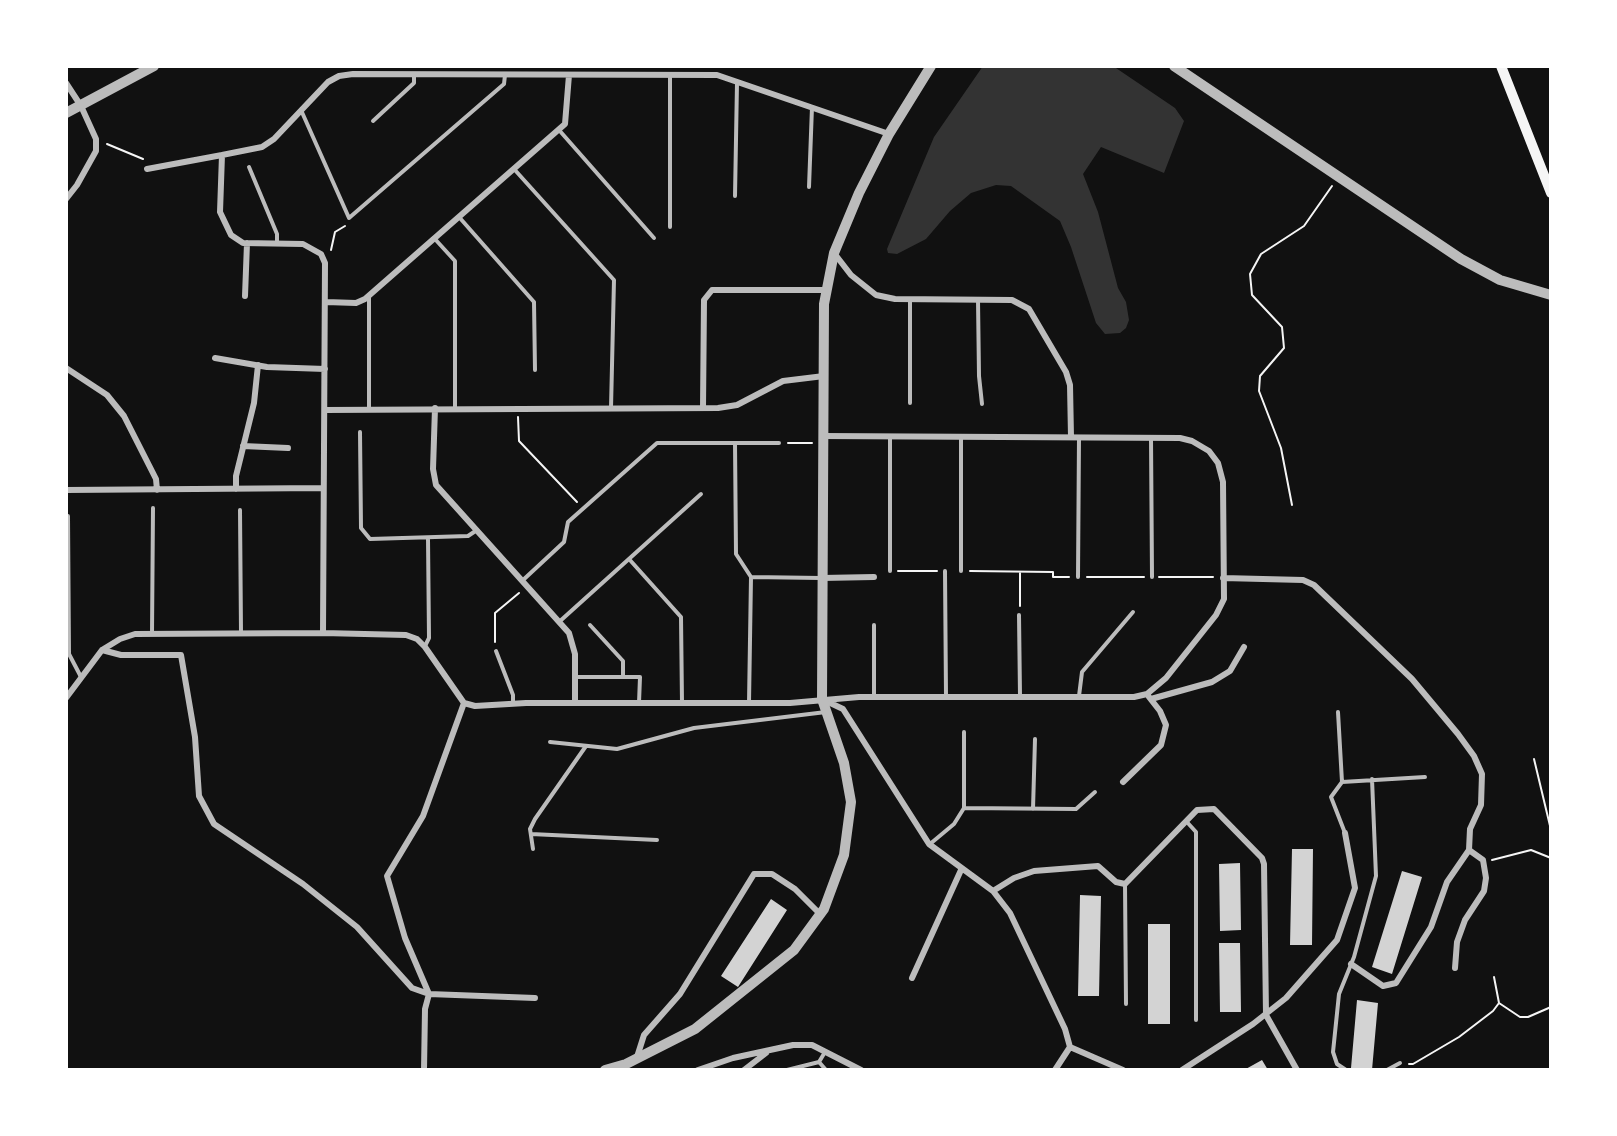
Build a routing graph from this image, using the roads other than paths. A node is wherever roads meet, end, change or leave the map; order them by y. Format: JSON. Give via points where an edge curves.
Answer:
{"nodes":[{"id":1,"x":154,"y":66,"type":"edge"},
{"id":2,"x":931,"y":66,"type":"edge"},
{"id":3,"x":1174,"y":66,"type":"edge"},
{"id":4,"x":1501,"y":66,"type":"edge"},
{"id":5,"x":414,"y":74,"type":"junction"},
{"id":6,"x":505,"y":75,"type":"junction"},
{"id":7,"x":569,"y":75,"type":"junction"},
{"id":8,"x":670,"y":76,"type":"junction"},
{"id":9,"x":737,"y":82,"type":"junction"},
{"id":10,"x":66,"y":83,"type":"edge"},
{"id":11,"x":81,"y":106,"type":"junction"},
{"id":12,"x":812,"y":106,"type":"junction"},
{"id":13,"x":301,"y":111,"type":"junction"},
{"id":14,"x":66,"y":113,"type":"edge"},
{"id":15,"x":373,"y":121,"type":"dead end"},
{"id":16,"x":559,"y":129,"type":"junction"},
{"id":17,"x":889,"y":134,"type":"junction"},
{"id":18,"x":222,"y":155,"type":"junction"},
{"id":19,"x":249,"y":167,"type":"dead end"},
{"id":20,"x":147,"y":169,"type":"dead end"},
{"id":21,"x":514,"y":169,"type":"junction"},
{"id":22,"x":809,"y":187,"type":"dead end"},
{"id":23,"x":1551,"y":193,"type":"edge"},
{"id":24,"x":735,"y":196,"type":"dead end"},
{"id":25,"x":66,"y":199,"type":"edge"},
{"id":26,"x":459,"y":217,"type":"junction"},
{"id":27,"x":670,"y":227,"type":"dead end"},
{"id":28,"x":434,"y":238,"type":"junction"},
{"id":29,"x":654,"y":238,"type":"dead end"},
{"id":30,"x":247,"y":243,"type":"junction"},
{"id":31,"x":277,"y":244,"type":"junction"},
{"id":32,"x":834,"y":253,"type":"junction"},
{"id":33,"x":827,"y":290,"type":"junction"},
{"id":34,"x":1551,"y":295,"type":"edge"},
{"id":35,"x":245,"y":296,"type":"dead end"},
{"id":36,"x":369,"y":296,"type":"junction"},
{"id":37,"x":910,"y":299,"type":"junction"},
{"id":38,"x":978,"y":300,"type":"junction"},
{"id":39,"x":326,"y":303,"type":"junction"},
{"id":40,"x":215,"y":358,"type":"dead end"},
{"id":41,"x":258,"y":365,"type":"junction"},
{"id":42,"x":66,"y":368,"type":"edge"},
{"id":43,"x":326,"y":369,"type":"junction"},
{"id":44,"x":535,"y":370,"type":"dead end"},
{"id":45,"x":824,"y":375,"type":"junction"},
{"id":46,"x":910,"y":403,"type":"dead end"},
{"id":47,"x":982,"y":404,"type":"dead end"},
{"id":48,"x":435,"y":408,"type":"junction"},
{"id":49,"x":455,"y":408,"type":"junction"},
{"id":50,"x":611,"y":408,"type":"junction"},
{"id":51,"x":703,"y":408,"type":"junction"},
{"id":52,"x":369,"y":409,"type":"junction"},
{"id":53,"x":326,"y":410,"type":"junction"},
{"id":54,"x":360,"y":432,"type":"dead end"},
{"id":55,"x":890,"y":436,"type":"junction"},
{"id":56,"x":961,"y":436,"type":"junction"},
{"id":57,"x":1071,"y":437,"type":"junction"},
{"id":58,"x":1079,"y":437,"type":"junction"},
{"id":59,"x":1151,"y":438,"type":"junction"},
{"id":60,"x":823,"y":439,"type":"junction"},
{"id":61,"x":735,"y":443,"type":"junction"},
{"id":62,"x":779,"y":443,"type":"road end"},
{"id":63,"x":243,"y":446,"type":"junction"},
{"id":64,"x":288,"y":448,"type":"dead end"},
{"id":65,"x":323,"y":488,"type":"junction"},
{"id":66,"x":236,"y":489,"type":"junction"},
{"id":67,"x":66,"y":490,"type":"edge"},
{"id":68,"x":157,"y":490,"type":"junction"},
{"id":69,"x":701,"y":494,"type":"dead end"},
{"id":70,"x":153,"y":508,"type":"dead end"},
{"id":71,"x":240,"y":510,"type":"dead end"},
{"id":72,"x":68,"y":516,"type":"dead end"},
{"id":73,"x":477,"y":530,"type":"junction"},
{"id":74,"x":428,"y":537,"type":"junction"},
{"id":75,"x":629,"y":559,"type":"junction"},
{"id":76,"x":890,"y":571,"type":"road end"},
{"id":77,"x":945,"y":571,"type":"road end"},
{"id":78,"x":961,"y":571,"type":"road end"},
{"id":79,"x":751,"y":577,"type":"junction"},
{"id":80,"x":874,"y":577,"type":"dead end"},
{"id":81,"x":1078,"y":577,"type":"road end"},
{"id":82,"x":1152,"y":577,"type":"road end"},
{"id":83,"x":821,"y":578,"type":"junction"},
{"id":84,"x":1223,"y":578,"type":"junction"},
{"id":85,"x":67,"y":580,"type":"edge"},
{"id":86,"x":524,"y":583,"type":"junction"},
{"id":87,"x":1132,"y":612,"type":"dead end"},
{"id":88,"x":1019,"y":615,"type":"road end"},
{"id":89,"x":559,"y":622,"type":"junction"},
{"id":90,"x":874,"y":625,"type":"dead end"},
{"id":91,"x":590,"y":626,"type":"dead end"},
{"id":92,"x":242,"y":633,"type":"junction"},
{"id":93,"x":323,"y":633,"type":"junction"},
{"id":94,"x":152,"y":634,"type":"junction"},
{"id":95,"x":425,"y":647,"type":"junction"},
{"id":96,"x":1244,"y":647,"type":"dead end"},
{"id":97,"x":102,"y":650,"type":"junction"},
{"id":98,"x":496,"y":651,"type":"road end"},
{"id":99,"x":81,"y":677,"type":"junction"},
{"id":100,"x":623,"y":677,"type":"junction"},
{"id":101,"x":575,"y":678,"type":"junction"},
{"id":102,"x":1149,"y":696,"type":"junction"},
{"id":103,"x":874,"y":697,"type":"junction"},
{"id":104,"x":945,"y":697,"type":"junction"},
{"id":105,"x":1020,"y":697,"type":"junction"},
{"id":106,"x":1079,"y":697,"type":"junction"},
{"id":107,"x":66,"y":698,"type":"edge"},
{"id":108,"x":822,"y":699,"type":"junction"},
{"id":109,"x":464,"y":702,"type":"junction"},
{"id":110,"x":513,"y":703,"type":"junction"},
{"id":111,"x":575,"y":703,"type":"junction"},
{"id":112,"x":639,"y":703,"type":"junction"},
{"id":113,"x":682,"y":703,"type":"junction"},
{"id":114,"x":749,"y":703,"type":"junction"},
{"id":115,"x":827,"y":712,"type":"junction"},
{"id":116,"x":1338,"y":712,"type":"dead end"},
{"id":117,"x":964,"y":732,"type":"dead end"},
{"id":118,"x":1035,"y":739,"type":"dead end"},
{"id":119,"x":550,"y":742,"type":"dead end"},
{"id":120,"x":587,"y":746,"type":"junction"},
{"id":121,"x":1425,"y":777,"type":"dead end"},
{"id":122,"x":1372,"y":779,"type":"junction"},
{"id":123,"x":1123,"y":782,"type":"dead end"},
{"id":124,"x":1342,"y":782,"type":"junction"},
{"id":125,"x":1095,"y":792,"type":"dead end"},
{"id":126,"x":964,"y":808,"type":"junction"},
{"id":127,"x":1033,"y":809,"type":"junction"},
{"id":128,"x":1186,"y":821,"type":"junction"},
{"id":129,"x":1345,"y":833,"type":"joint"},
{"id":130,"x":531,"y":834,"type":"junction"},
{"id":131,"x":657,"y":840,"type":"dead end"},
{"id":132,"x":929,"y":844,"type":"junction"},
{"id":133,"x":533,"y":849,"type":"dead end"},
{"id":134,"x":1469,"y":850,"type":"junction"},
{"id":135,"x":961,"y":870,"type":"junction"},
{"id":136,"x":1125,"y":884,"type":"junction"},
{"id":137,"x":993,"y":891,"type":"junction"},
{"id":138,"x":820,"y":914,"type":"junction"},
{"id":139,"x":1351,"y":964,"type":"junction"},
{"id":140,"x":1455,"y":968,"type":"dead end"},
{"id":141,"x":912,"y":978,"type":"dead end"},
{"id":142,"x":429,"y":994,"type":"junction"},
{"id":143,"x":535,"y":998,"type":"dead end"},
{"id":144,"x":1126,"y":1004,"type":"dead end"},
{"id":145,"x":1266,"y":1015,"type":"junction"},
{"id":146,"x":1196,"y":1020,"type":"dead end"},
{"id":147,"x":1070,"y":1047,"type":"junction"},
{"id":148,"x":769,"y":1050,"type":"junction"},
{"id":149,"x":825,"y":1052,"type":"junction"},
{"id":150,"x":637,"y":1059,"type":"junction"},
{"id":151,"x":819,"y":1062,"type":"junction"},
{"id":152,"x":1105,"y":1062,"type":"junction"},
{"id":153,"x":1400,"y":1063,"type":"road end"},
{"id":154,"x":424,"y":1070,"type":"edge"},
{"id":155,"x":605,"y":1070,"type":"edge"},
{"id":156,"x":698,"y":1070,"type":"edge"},
{"id":157,"x":744,"y":1070,"type":"edge"},
{"id":158,"x":787,"y":1070,"type":"edge"},
{"id":159,"x":826,"y":1070,"type":"edge"},
{"id":160,"x":861,"y":1070,"type":"edge"},
{"id":161,"x":1055,"y":1070,"type":"edge"},
{"id":162,"x":1101,"y":1070,"type":"edge"},
{"id":163,"x":1123,"y":1070,"type":"edge"},
{"id":164,"x":1182,"y":1070,"type":"edge"},
{"id":165,"x":1297,"y":1070,"type":"edge"},
{"id":166,"x":1346,"y":1070,"type":"edge"},
{"id":167,"x":1387,"y":1070,"type":"edge"}],
"edges":[{"from":1,"to":11,"type":"street"},
{"from":2,"to":17,"type":"street"},
{"from":3,"to":34,"type":"street","via":[[1461,259],[1500,280]]},
{"from":4,"to":23,"type":"main road"},
{"from":5,"to":6,"type":"street"},
{"from":5,"to":13,"type":"street","via":[[339,76],[328,82]]},
{"from":5,"to":15,"type":"lane","via":[[414,83]]},
{"from":6,"to":7,"type":"street"},
{"from":6,"to":13,"type":"lane","via":[[504,84],[349,218]]},
{"from":7,"to":8,"type":"street"},
{"from":7,"to":16,"type":"street","via":[[565,124]]},
{"from":8,"to":9,"type":"street","via":[[717,75]]},
{"from":8,"to":27,"type":"lane"},
{"from":9,"to":12,"type":"street"},
{"from":9,"to":24,"type":"lane"},
{"from":10,"to":11,"type":"street"},
{"from":11,"to":14,"type":"street"},
{"from":11,"to":25,"type":"street","via":[[96,139],[96,151]]},
{"from":12,"to":17,"type":"street"},
{"from":12,"to":22,"type":"lane"},
{"from":13,"to":18,"type":"street","via":[[262,147]]},
{"from":16,"to":21,"type":"street"},
{"from":16,"to":29,"type":"lane"},
{"from":17,"to":32,"type":"street"},
{"from":18,"to":20,"type":"street"},
{"from":18,"to":30,"type":"street","via":[[220,212],[231,235]]},
{"from":19,"to":31,"type":"lane","via":[[277,234]]},
{"from":21,"to":26,"type":"street"},
{"from":21,"to":50,"type":"lane","via":[[614,280]]},
{"from":26,"to":28,"type":"street"},
{"from":26,"to":44,"type":"lane","via":[[534,302]]},
{"from":28,"to":36,"type":"street"},
{"from":28,"to":49,"type":"lane","via":[[455,261]]},
{"from":30,"to":31,"type":"street"},
{"from":30,"to":35,"type":"street"},
{"from":31,"to":39,"type":"street","via":[[303,244],[322,257]]},
{"from":32,"to":33,"type":"street"},
{"from":32,"to":37,"type":"street","via":[[850,275],[876,295]]},
{"from":33,"to":45,"type":"street"},
{"from":33,"to":51,"type":"street","via":[[712,290],[704,300]]},
{"from":36,"to":39,"type":"street","via":[[356,303]]},
{"from":36,"to":52,"type":"lane"},
{"from":37,"to":38,"type":"street"},
{"from":37,"to":46,"type":"lane"},
{"from":38,"to":47,"type":"lane"},
{"from":38,"to":57,"type":"street","via":[[1012,300],[1029,309],[1066,372]]},
{"from":39,"to":43,"type":"street"},
{"from":40,"to":41,"type":"street"},
{"from":41,"to":43,"type":"street"},
{"from":41,"to":63,"type":"street"},
{"from":42,"to":68,"type":"street","via":[[107,395],[124,416],[156,479]]},
{"from":43,"to":53,"type":"street"},
{"from":45,"to":51,"type":"street","via":[[783,381],[737,405]]},
{"from":45,"to":60,"type":"street"},
{"from":48,"to":49,"type":"street"},
{"from":48,"to":52,"type":"street"},
{"from":48,"to":73,"type":"street","via":[[436,485]]},
{"from":49,"to":50,"type":"street"},
{"from":50,"to":51,"type":"street"},
{"from":52,"to":53,"type":"street"},
{"from":53,"to":65,"type":"street"},
{"from":54,"to":74,"type":"lane","via":[[361,528],[370,538]]},
{"from":55,"to":56,"type":"street"},
{"from":55,"to":60,"type":"street"},
{"from":55,"to":76,"type":"lane"},
{"from":56,"to":57,"type":"street"},
{"from":56,"to":78,"type":"lane"},
{"from":57,"to":58,"type":"street"},
{"from":58,"to":59,"type":"street"},
{"from":58,"to":81,"type":"lane"},
{"from":59,"to":82,"type":"lane"},
{"from":59,"to":84,"type":"street","via":[[1192,441],[1209,451],[1218,463],[1223,482]]},
{"from":60,"to":83,"type":"street"},
{"from":61,"to":62,"type":"lane"},
{"from":61,"to":79,"type":"lane","via":[[736,554]]},
{"from":61,"to":86,"type":"lane","via":[[657,443],[568,522],[564,542]]},
{"from":63,"to":64,"type":"street"},
{"from":63,"to":66,"type":"street"},
{"from":65,"to":66,"type":"street"},
{"from":65,"to":93,"type":"street"},
{"from":66,"to":68,"type":"street"},
{"from":67,"to":68,"type":"street"},
{"from":69,"to":75,"type":"lane"},
{"from":70,"to":94,"type":"lane"},
{"from":71,"to":92,"type":"lane"},
{"from":72,"to":85,"type":"lane"},
{"from":73,"to":74,"type":"lane","via":[[468,536]]},
{"from":73,"to":86,"type":"street"},
{"from":74,"to":95,"type":"lane","via":[[429,638]]},
{"from":75,"to":89,"type":"lane"},
{"from":75,"to":113,"type":"lane","via":[[681,617]]},
{"from":77,"to":104,"type":"lane"},
{"from":79,"to":83,"type":"lane"},
{"from":79,"to":114,"type":"lane"},
{"from":80,"to":83,"type":"street"},
{"from":83,"to":108,"type":"street"},
{"from":84,"to":102,"type":"street","via":[[1224,599],[1216,615]]},
{"from":84,"to":134,"type":"street","via":[[1303,580],[1314,585],[1412,680],[1458,734],[1482,774],[1481,805],[1470,829]]},
{"from":85,"to":99,"type":"lane","via":[[69,654]]},
{"from":86,"to":89,"type":"street"},
{"from":87,"to":106,"type":"lane","via":[[1082,672]]},
{"from":88,"to":105,"type":"lane"},
{"from":89,"to":101,"type":"street","via":[[574,642]]},
{"from":90,"to":103,"type":"lane"},
{"from":91,"to":100,"type":"lane","via":[[623,661]]},
{"from":92,"to":93,"type":"street"},
{"from":92,"to":94,"type":"street"},
{"from":93,"to":95,"type":"street","via":[[406,635]]},
{"from":94,"to":97,"type":"street","via":[[135,634]]},
{"from":95,"to":109,"type":"street"},
{"from":96,"to":102,"type":"street","via":[[1230,670],[1212,682]]},
{"from":97,"to":99,"type":"street"},
{"from":97,"to":142,"type":"street","via":[[121,655],[182,655],[195,737],[199,796],[214,824],[312,891],[357,927],[412,988]]},
{"from":98,"to":110,"type":"lane"},
{"from":99,"to":107,"type":"street"},
{"from":100,"to":101,"type":"lane"},
{"from":100,"to":112,"type":"lane","via":[[640,677]]},
{"from":101,"to":111,"type":"street"},
{"from":102,"to":106,"type":"street"},
{"from":102,"to":123,"type":"street","via":[[1166,725],[1161,745]]},
{"from":103,"to":104,"type":"street"},
{"from":103,"to":108,"type":"street"},
{"from":104,"to":105,"type":"street"},
{"from":105,"to":106,"type":"street"},
{"from":108,"to":114,"type":"street"},
{"from":108,"to":115,"type":"street"},
{"from":108,"to":132,"type":"street","via":[[843,709]]},
{"from":109,"to":110,"type":"street","via":[[475,706]]},
{"from":109,"to":142,"type":"street","via":[[423,816],[387,876],[405,938]]},
{"from":110,"to":111,"type":"street"},
{"from":111,"to":112,"type":"street"},
{"from":112,"to":113,"type":"street"},
{"from":113,"to":114,"type":"street"},
{"from":115,"to":120,"type":"lane","via":[[694,728],[616,749]]},
{"from":115,"to":138,"type":"street","via":[[844,763],[851,802],[844,855]]},
{"from":116,"to":124,"type":"lane"},
{"from":117,"to":126,"type":"lane"},
{"from":118,"to":127,"type":"lane"},
{"from":119,"to":120,"type":"lane"},
{"from":120,"to":130,"type":"lane","via":[[535,819]]},
{"from":121,"to":122,"type":"lane"},
{"from":122,"to":124,"type":"lane"},
{"from":122,"to":139,"type":"lane","via":[[1376,876]]},
{"from":124,"to":129,"type":"lane","via":[[1331,797]]},
{"from":125,"to":127,"type":"lane","via":[[1076,809]]},
{"from":126,"to":127,"type":"lane"},
{"from":126,"to":132,"type":"lane","via":[[954,824]]},
{"from":128,"to":136,"type":"street"},
{"from":128,"to":145,"type":"street","via":[[1197,810],[1214,809],[1262,858]]},
{"from":128,"to":146,"type":"lane","via":[[1196,832]]},
{"from":129,"to":145,"type":"street","via":[[1355,888],[1337,940]]},
{"from":130,"to":131,"type":"lane"},
{"from":130,"to":133,"type":"lane"},
{"from":132,"to":135,"type":"street"},
{"from":134,"to":139,"type":"street","via":[[1447,882],[1431,927],[1396,983],[1383,986]]},
{"from":134,"to":140,"type":"street","via":[[1483,860],[1486,879],[1484,891],[1465,920],[1457,942]]},
{"from":135,"to":137,"type":"street"},
{"from":135,"to":141,"type":"street"},
{"from":136,"to":137,"type":"street","via":[[1116,882],[1098,866],[1034,871]]},
{"from":136,"to":144,"type":"lane"},
{"from":137,"to":147,"type":"street","via":[[1010,913]]},
{"from":138,"to":150,"type":"street","via":[[794,950],[704,1022]]},
{"from":138,"to":150,"type":"street","via":[[795,889],[772,874],[754,874],[680,994],[644,1035]]},
{"from":139,"to":166,"type":"lane","via":[[1339,994],[1333,1052],[1337,1064]]},
{"from":142,"to":143,"type":"street"},
{"from":142,"to":154,"type":"street","via":[[425,1009]]},
{"from":145,"to":164,"type":"street"},
{"from":145,"to":165,"type":"street"},
{"from":147,"to":152,"type":"street"},
{"from":147,"to":161,"type":"street"},
{"from":148,"to":149,"type":"street","via":[[812,1045]]},
{"from":148,"to":156,"type":"street"},
{"from":148,"to":157,"type":"street"},
{"from":149,"to":151,"type":"lane"},
{"from":149,"to":160,"type":"street"},
{"from":150,"to":155,"type":"street"},
{"from":151,"to":158,"type":"lane"},
{"from":151,"to":159,"type":"lane"},
{"from":152,"to":162,"type":"street"},
{"from":152,"to":163,"type":"street"},
{"from":153,"to":167,"type":"lane"}]}
